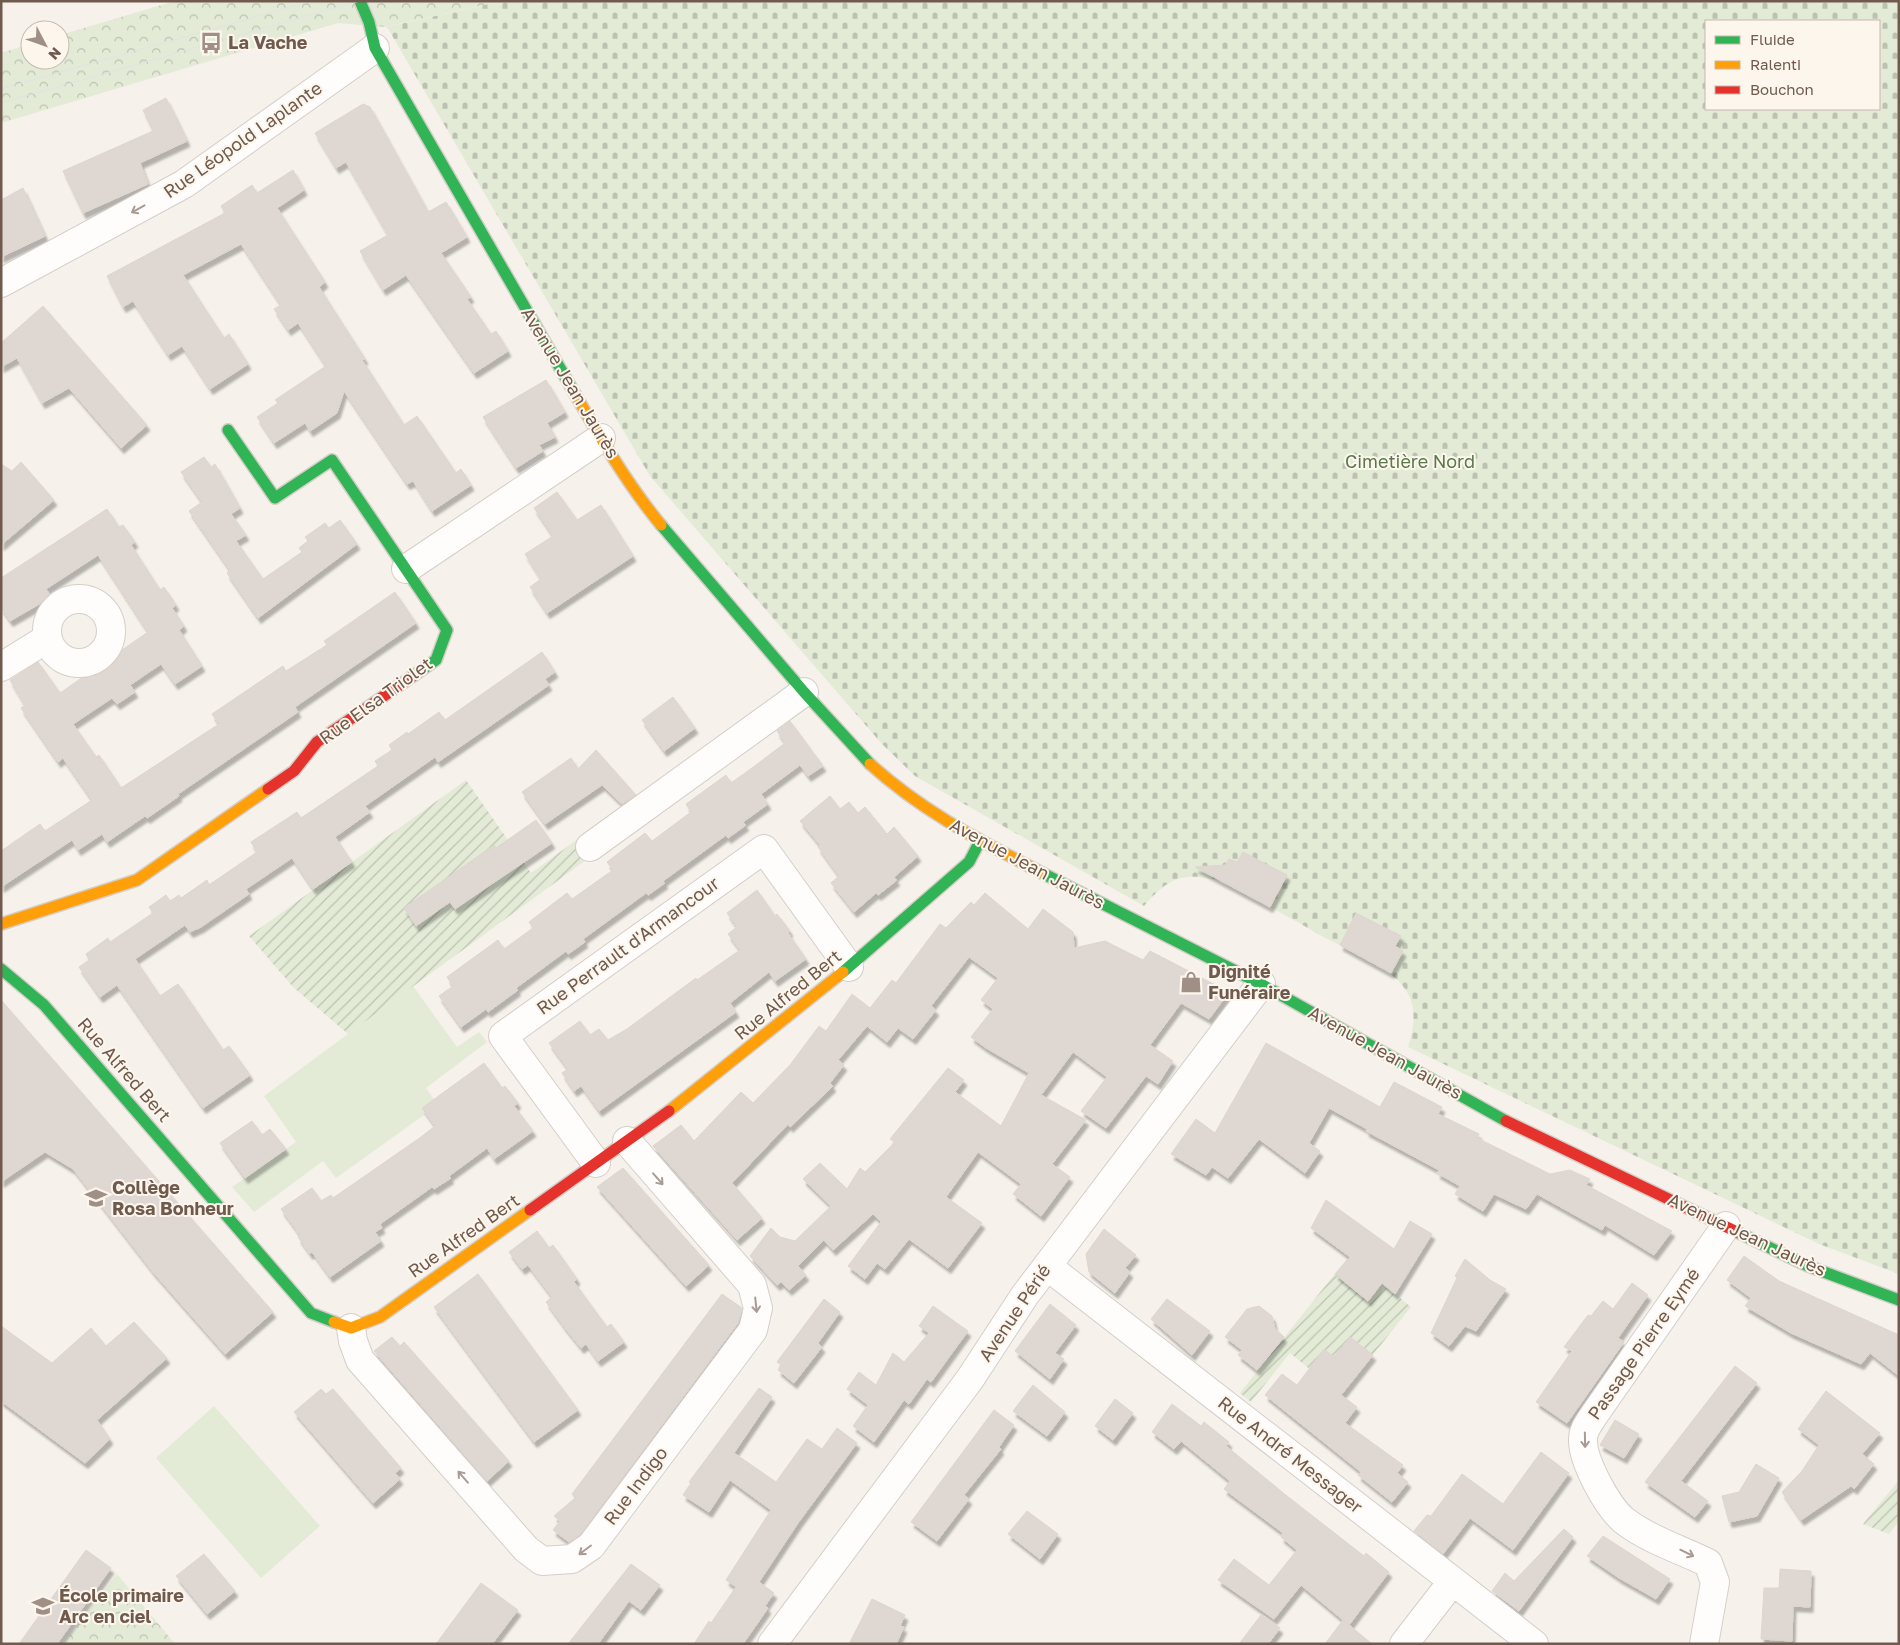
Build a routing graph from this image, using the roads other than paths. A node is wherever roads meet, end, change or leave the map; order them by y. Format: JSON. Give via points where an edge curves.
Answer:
{"nodes":[{"id":1,"x":360,"y":1,"type":"edge"},
{"id":2,"x":368,"y":42,"type":"junction"},
{"id":3,"x":1,"y":283,"type":"edge"},
{"id":4,"x":228,"y":430,"type":"dead end"},
{"id":5,"x":601,"y":438,"type":"junction"},
{"id":6,"x":406,"y":569,"type":"junction"},
{"id":7,"x":48,"y":638,"type":"dead end"},
{"id":8,"x":1,"y":667,"type":"edge"},
{"id":9,"x":804,"y":692,"type":"junction"},
{"id":10,"x":980,"y":841,"type":"junction"},
{"id":11,"x":590,"y":847,"type":"dead end"},
{"id":12,"x":1,"y":924,"type":"edge"},
{"id":13,"x":849,"y":967,"type":"junction"},
{"id":14,"x":1,"y":968,"type":"edge"},
{"id":15,"x":1261,"y":984,"type":"junction"},
{"id":16,"x":628,"y":1141,"type":"junction"},
{"id":17,"x":596,"y":1163,"type":"junction"},
{"id":18,"x":1726,"y":1226,"type":"junction"},
{"id":19,"x":1047,"y":1266,"type":"junction"},
{"id":20,"x":1899,"y":1300,"type":"edge"},
{"id":21,"x":351,"y":1328,"type":"junction"},
{"id":22,"x":1452,"y":1582,"type":"junction"},
{"id":23,"x":772,"y":1644,"type":"edge"},
{"id":24,"x":1404,"y":1644,"type":"edge"},
{"id":25,"x":1534,"y":1644,"type":"edge"},
{"id":26,"x":1704,"y":1644,"type":"edge"}],
"edges":[{"from":1,"to":2,"type":"street","name":"Avenue Jean Jaurès","via":[[369,22]]},
{"from":2,"to":3,"type":"street","name":"Rue Léopold Laplante","one_way":true,"via":[[184,184]]},
{"from":2,"to":5,"type":"street","name":"Avenue Jean Jaurès"},
{"from":4,"to":6,"type":"street","via":[[275,498],[332,460]]},
{"from":5,"to":6,"type":"street"},
{"from":5,"to":9,"type":"street","name":"Avenue Jean Jaurès","via":[[649,510]]},
{"from":6,"to":12,"type":"street","name":"Rue Elsa Triolet","via":[[447,630],[436,660],[317,742],[294,771],[137,880]]},
{"from":7,"to":8,"type":"street"},
{"from":9,"to":10,"type":"street","name":"Avenue Jean Jaurès","via":[[882,776],[925,808]]},
{"from":9,"to":11,"type":"street"},
{"from":10,"to":13,"type":"street","name":"Rue Alfred Bert","via":[[969,862]]},
{"from":10,"to":15,"type":"street","name":"Avenue Jean Jaurès"},
{"from":13,"to":16,"type":"street","name":"Rue Alfred Bert","via":[[687,1098]]},
{"from":13,"to":17,"type":"street","name":"Rue Perrault d'Armancour","via":[[764,849],[503,1036]]},
{"from":14,"to":21,"type":"street","name":"Rue Alfred Bert","via":[[44,1005],[311,1313]]},
{"from":15,"to":18,"type":"street","name":"Avenue Jean Jaurès","via":[[1498,1117]]},
{"from":15,"to":19,"type":"street","name":"Avenue Périé"},
{"from":16,"to":17,"type":"street","name":"Rue Alfred Bert"},
{"from":16,"to":21,"type":"street","name":"Rue Indigo","one_way":true,"via":[[752,1285],[758,1308],[753,1330],[591,1546],[572,1559],[542,1561],[526,1549],[360,1360]]},
{"from":17,"to":21,"type":"street","name":"Rue Alfred Bert","via":[[380,1318]]},
{"from":18,"to":20,"type":"street","name":"Avenue Jean Jaurès","via":[[1808,1266]]},
{"from":18,"to":26,"type":"street","name":"Passage Pierre Eymé","one_way":true,"via":[[1589,1422],[1583,1440],[1600,1487],[1624,1521],[1708,1563],[1715,1582]]},
{"from":19,"to":22,"type":"street","name":"Rue André Messager"},
{"from":19,"to":23,"type":"street","name":"Avenue Périé","via":[[970,1379]]},
{"from":22,"to":24,"type":"street"},
{"from":22,"to":25,"type":"street","name":"Rue André Messager"}]}
